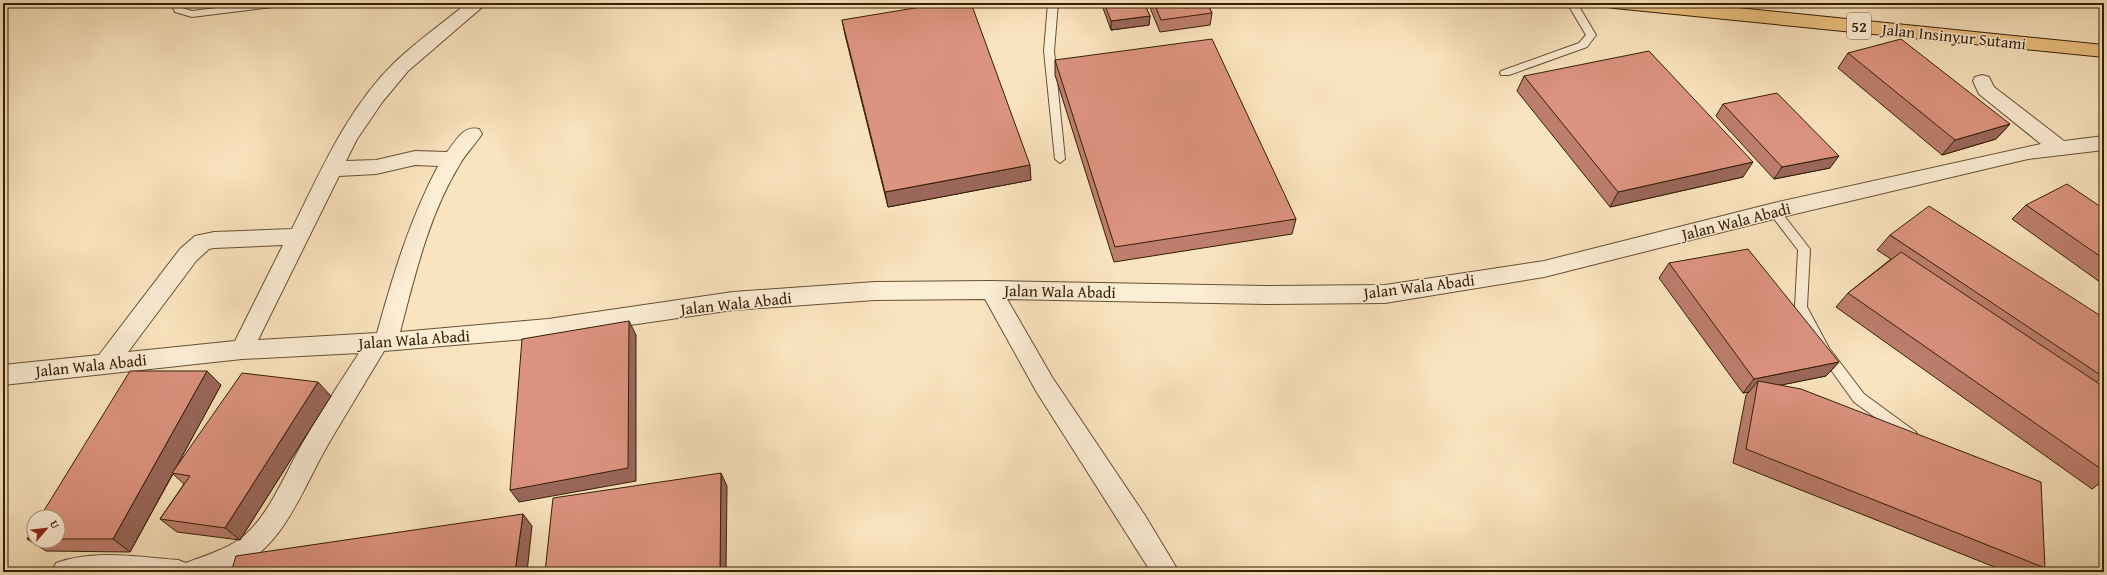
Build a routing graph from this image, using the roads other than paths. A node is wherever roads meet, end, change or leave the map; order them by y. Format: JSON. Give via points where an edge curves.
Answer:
{"nodes":[{"id":1,"x":176,"y":3,"type":"edge"},
{"id":2,"x":280,"y":3,"type":"edge"},
{"id":3,"x":478,"y":3,"type":"edge"},
{"id":4,"x":1053,"y":3,"type":"edge"},
{"id":5,"x":1572,"y":3,"type":"edge"},
{"id":6,"x":1614,"y":3,"type":"edge"},
{"id":7,"x":2104,"y":51,"type":"edge"},
{"id":8,"x":1505,"y":73,"type":"dead end"},
{"id":9,"x":1982,"y":81,"type":"dead end"},
{"id":10,"x":472,"y":134,"type":"dead end"},
{"id":11,"x":2104,"y":143,"type":"edge"},
{"id":12,"x":2060,"y":148,"type":"junction"},
{"id":13,"x":452,"y":159,"type":"junction"},
{"id":14,"x":1060,"y":159,"type":"dead end"},
{"id":15,"x":331,"y":169,"type":"junction"},
{"id":16,"x":1774,"y":211,"type":"junction"},
{"id":17,"x":298,"y":238,"type":"junction"},
{"id":18,"x":990,"y":290,"type":"junction"},
{"id":19,"x":382,"y":342,"type":"junction"},
{"id":20,"x":242,"y":350,"type":"junction"},
{"id":21,"x":107,"y":363,"type":"junction"},
{"id":22,"x":3,"y":375,"type":"edge"},
{"id":23,"x":1921,"y":443,"type":"edge"},
{"id":24,"x":64,"y":572,"type":"edge"},
{"id":25,"x":178,"y":572,"type":"edge"},
{"id":26,"x":194,"y":572,"type":"edge"},
{"id":27,"x":1166,"y":572,"type":"edge"}],
"edges":[{"from":1,"to":2,"type":"lane","via":[[178,10],[192,14]]},
{"from":3,"to":15,"type":"street","via":[[401,67],[376,96],[348,137]]},
{"from":4,"to":14,"type":"lane","via":[[1049,51]]},
{"from":5,"to":8,"type":"lane","via":[[1591,35],[1589,40],[1583,45]]},
{"from":6,"to":7,"type":"highway","name":"Jalan Insinyur Sutami","number":"52"},
{"from":9,"to":12,"type":"street","via":[[1986,90]]},
{"from":10,"to":13,"type":"street"},
{"from":11,"to":12,"type":"street","name":"Jalan Wala Abadi"},
{"from":12,"to":16,"type":"street","name":"Jalan Wala Abadi","via":[[2028,152]]},
{"from":13,"to":15,"type":"street","via":[[415,158],[376,166]]},
{"from":13,"to":19,"type":"street","via":[[431,199]]},
{"from":15,"to":17,"type":"street"},
{"from":16,"to":18,"type":"street","name":"Jalan Wala Abadi","via":[[1544,269],[1385,294],[1266,295]]},
{"from":16,"to":23,"type":"lane","via":[[1804,249],[1801,307],[1825,352],[1858,398]]},
{"from":17,"to":20,"type":"street"},
{"from":17,"to":21,"type":"street","via":[[243,238],[203,242],[188,255]]},
{"from":18,"to":19,"type":"street","name":"Jalan Wala Abadi","via":[[875,290],[733,301],[548,328]]},
{"from":18,"to":27,"type":"street","via":[[1044,384]]},
{"from":19,"to":20,"type":"street","name":"Jalan Wala Abadi"},
{"from":19,"to":26,"type":"street","via":[[310,453],[270,525],[253,544],[235,556]]},
{"from":20,"to":21,"type":"street","name":"Jalan Wala Abadi"},
{"from":21,"to":22,"type":"street","name":"Jalan Wala Abadi"},
{"from":24,"to":25,"type":"street","via":[[106,567]]}]}
